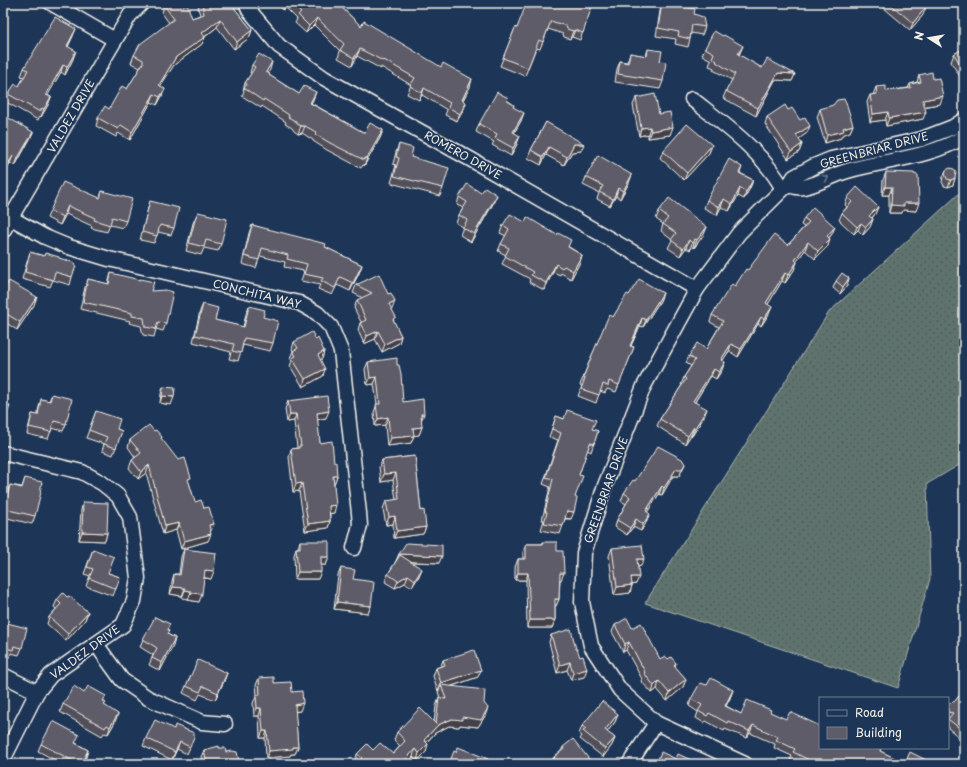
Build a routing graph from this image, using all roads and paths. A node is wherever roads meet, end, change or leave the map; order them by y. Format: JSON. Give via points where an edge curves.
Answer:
{"nodes":[{"id":1,"x":51,"y":3,"type":"edge"},
{"id":2,"x":142,"y":3,"type":"edge"},
{"id":3,"x":246,"y":3,"type":"edge"},
{"id":4,"x":115,"y":40,"type":"junction"},
{"id":5,"x":692,"y":99,"type":"dead end"},
{"id":6,"x":964,"y":120,"type":"edge"},
{"id":7,"x":964,"y":137,"type":"edge"},
{"id":8,"x":786,"y":187,"type":"junction"},
{"id":9,"x":11,"y":218,"type":"junction"},
{"id":10,"x":3,"y":231,"type":"edge"},
{"id":11,"x":697,"y":289,"type":"junction"},
{"id":12,"x":3,"y":453,"type":"edge"},
{"id":13,"x":354,"y":548,"type":"dead end"},
{"id":14,"x":96,"y":644,"type":"junction"},
{"id":15,"x":3,"y":675,"type":"edge"},
{"id":16,"x":37,"y":692,"type":"junction"},
{"id":17,"x":656,"y":723,"type":"junction"},
{"id":18,"x":225,"y":724,"type":"dead end"},
{"id":19,"x":3,"y":760,"type":"edge"},
{"id":20,"x":629,"y":764,"type":"edge"},
{"id":21,"x":745,"y":764,"type":"edge"}],
"edges":[{"from":1,"to":4,"type":"street"},
{"from":2,"to":4,"type":"street","name":"VALDEZ DRIVE","via":[[130,15]]},
{"from":3,"to":11,"type":"street","name":"ROMERO DRIVE","via":[[279,46],[324,78]]},
{"from":4,"to":9,"type":"street","name":"VALDEZ DRIVE"},
{"from":5,"to":8,"type":"street","via":[[751,148]]},
{"from":6,"to":8,"type":"street","name":"GREENBRIAR DRIVE","via":[[922,139],[831,159],[794,177]]},
{"from":8,"to":7,"type":"street","name":"GREENBRIAR DRIVE","one_way":true,"via":[[798,188],[847,171],[944,148]]},
{"from":8,"to":11,"type":"street","name":"GREENBRIAR DRIVE","via":[[739,233]]},
{"from":9,"to":10,"type":"street","name":"VALDEZ DRIVE"},
{"from":9,"to":13,"type":"street","name":"CONCHITA WAY","via":[[69,247],[109,259],[299,303],[317,313],[331,327],[341,351],[360,525]]},
{"from":11,"to":17,"type":"street","name":"GREENBRIAR DRIVE","via":[[644,386],[604,488],[584,553],[582,602],[591,646],[620,690]]},
{"from":12,"to":14,"type":"street","name":"VALDEZ DRIVE","via":[[82,472],[118,496],[130,517],[138,578],[134,601],[123,625]]},
{"from":14,"to":16,"type":"street","name":"VALDEZ DRIVE","via":[[51,675]]},
{"from":14,"to":18,"type":"street","via":[[122,680],[148,698],[202,722]]},
{"from":15,"to":16,"type":"street"},
{"from":16,"to":19,"type":"street","name":"VALDEZ DRIVE"},
{"from":17,"to":20,"type":"street"},
{"from":17,"to":21,"type":"street","name":"GREENBRIAR DRIVE"}]}
